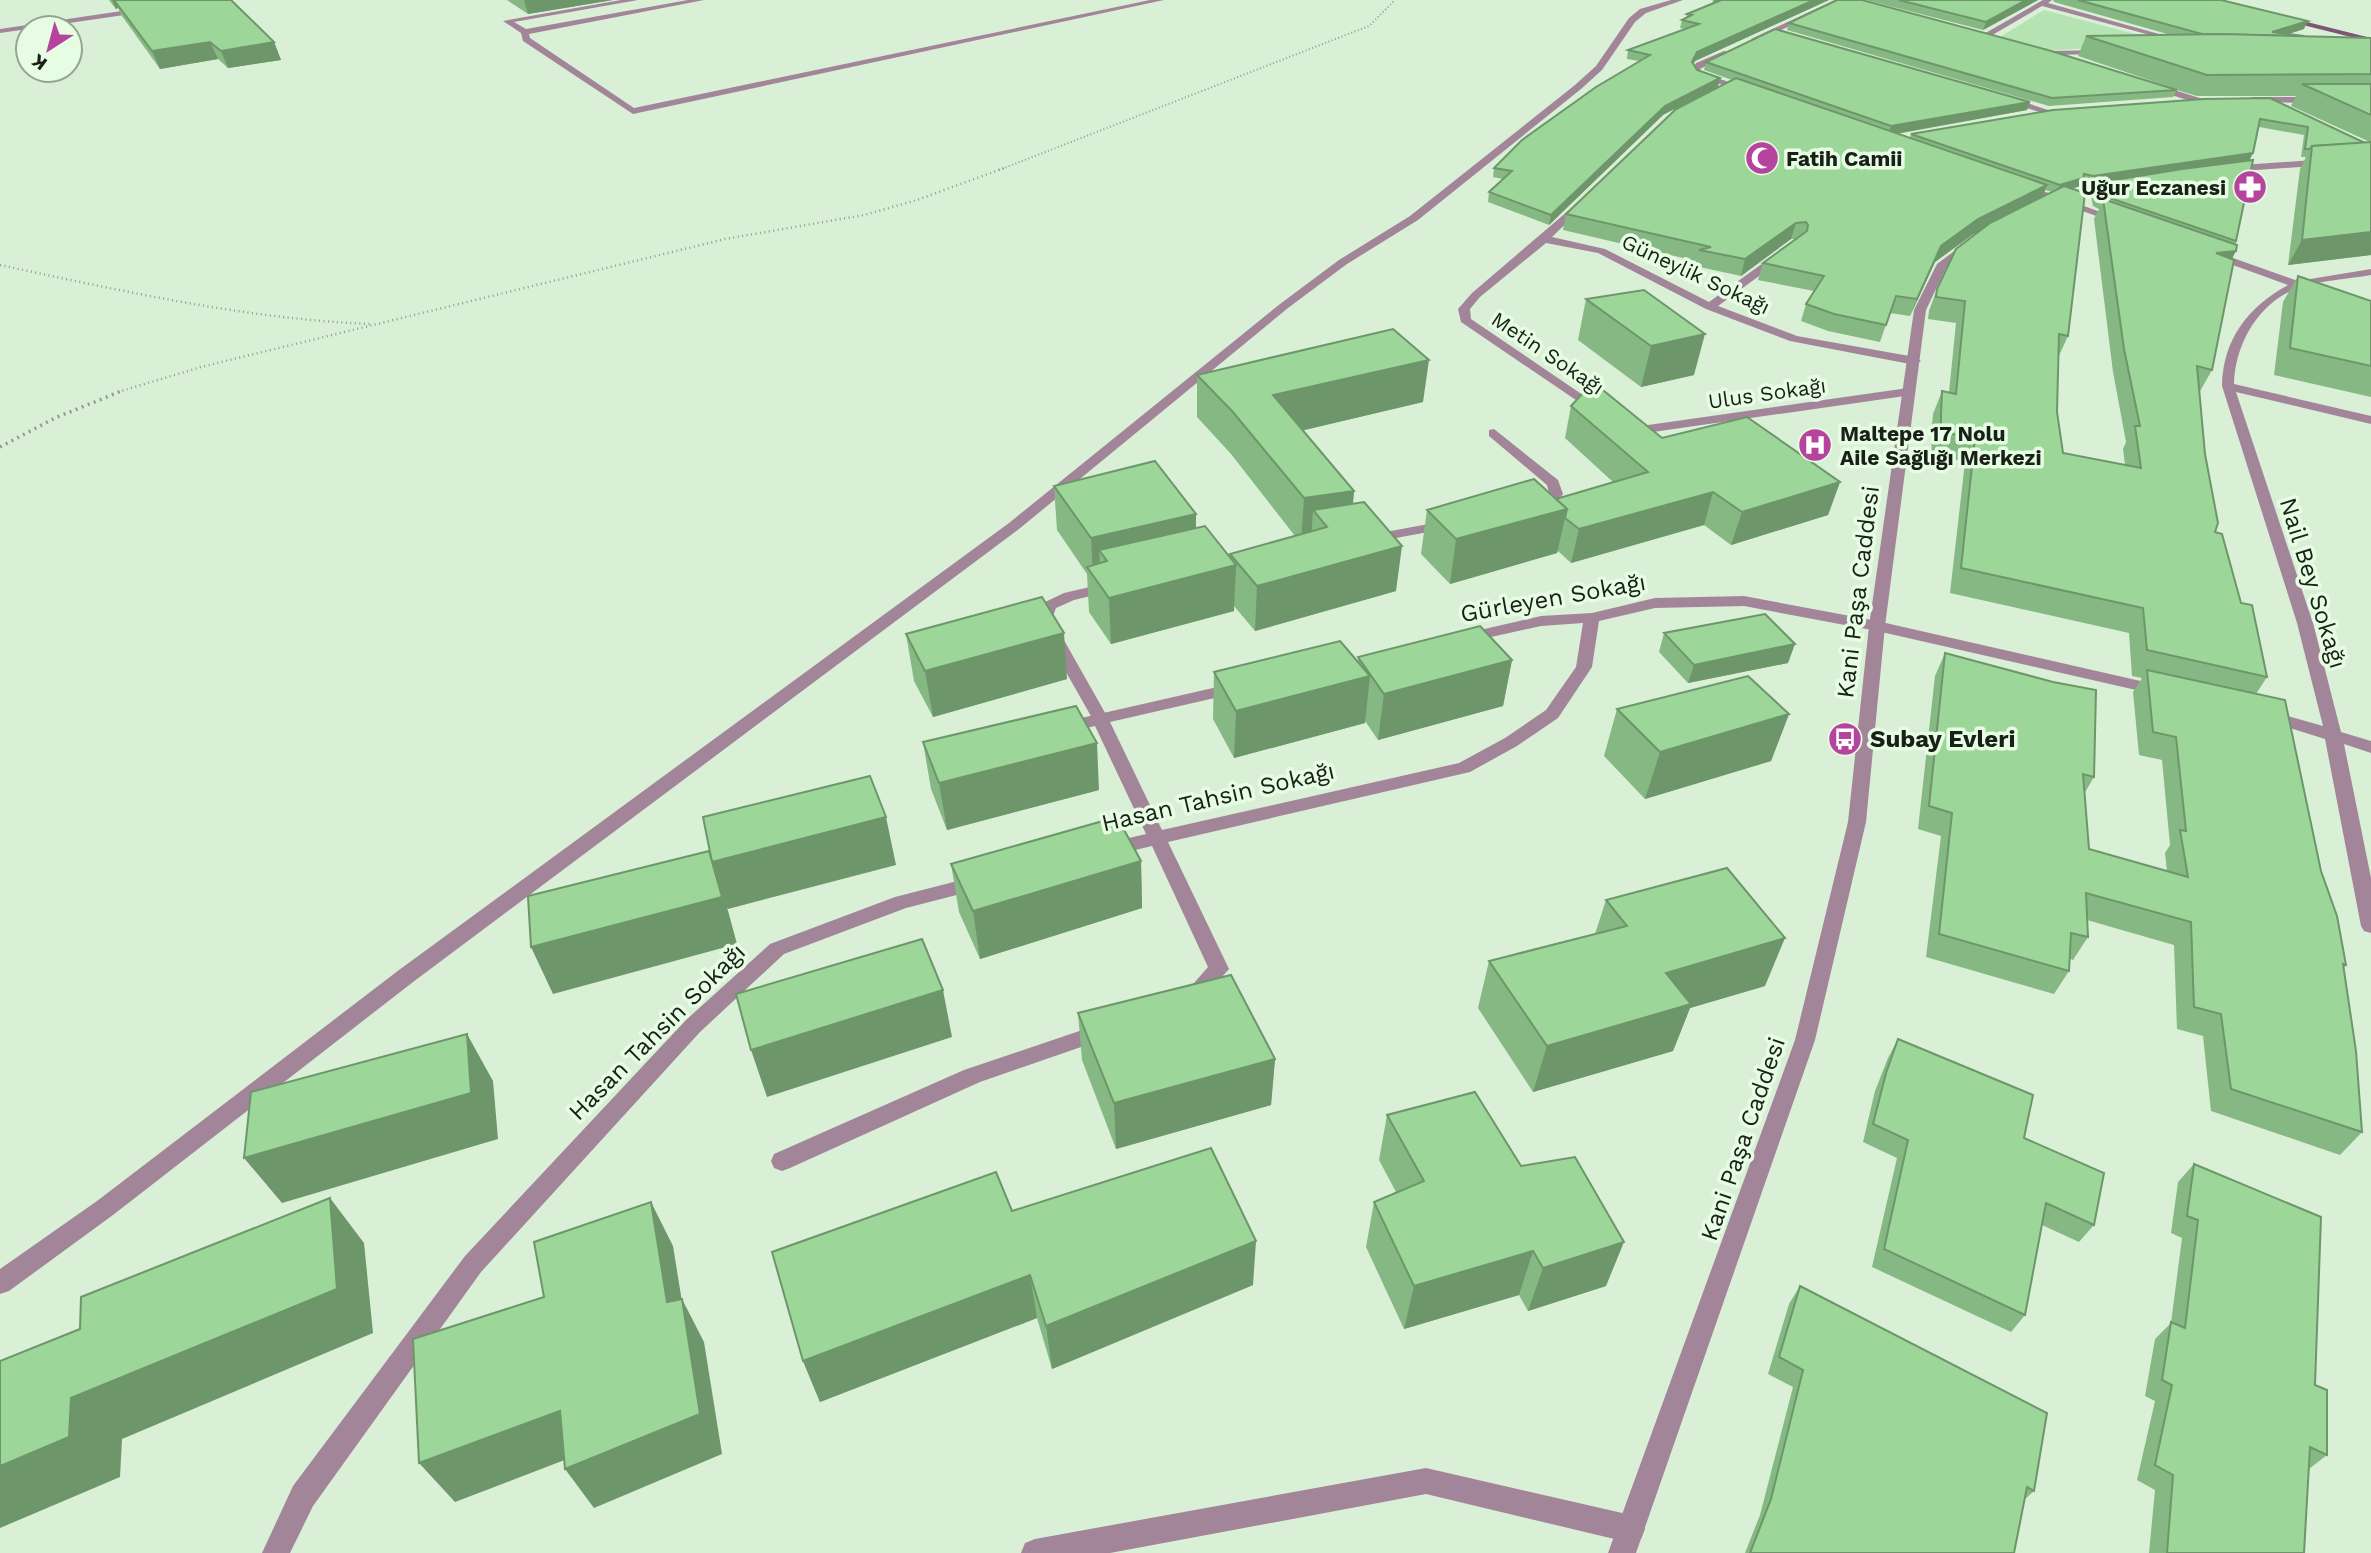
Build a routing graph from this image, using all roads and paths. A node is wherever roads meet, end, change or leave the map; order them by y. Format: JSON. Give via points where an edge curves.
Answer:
{"nodes":[{"id":1,"x":634,"y":0,"type":"edge"},
{"id":2,"x":700,"y":0,"type":"edge"},
{"id":3,"x":1160,"y":0,"type":"edge"},
{"id":4,"x":1395,"y":0,"type":"edge"},
{"id":5,"x":1679,"y":0,"type":"edge"},
{"id":6,"x":1841,"y":0,"type":"edge"},
{"id":7,"x":2045,"y":2,"type":"edge"},
{"id":8,"x":155,"y":8,"type":"edge"},
{"id":9,"x":2279,"y":16,"type":"edge"},
{"id":10,"x":0,"y":31,"type":"edge"},
{"id":11,"x":1772,"y":31,"type":"junction"},
{"id":12,"x":525,"y":32,"type":"junction"},
{"id":13,"x":1973,"y":32,"type":"edge"},
{"id":14,"x":1785,"y":35,"type":"edge"},
{"id":15,"x":1986,"y":35,"type":"junction"},
{"id":16,"x":1998,"y":38,"type":"edge"},
{"id":17,"x":2371,"y":40,"type":"edge"},
{"id":18,"x":1748,"y":43,"type":"edge"},
{"id":19,"x":1735,"y":49,"type":"edge"},
{"id":20,"x":2036,"y":49,"type":"edge"},
{"id":21,"x":2117,"y":51,"type":"edge"},
{"id":22,"x":2172,"y":51,"type":"edge"},
{"id":23,"x":2049,"y":52,"type":"junction"},
{"id":24,"x":2074,"y":61,"type":"edge"},
{"id":25,"x":2149,"y":85,"type":"edge"},
{"id":26,"x":1758,"y":95,"type":"edge"},
{"id":27,"x":1998,"y":96,"type":"edge"},
{"id":28,"x":2265,"y":99,"type":"junction"},
{"id":29,"x":2239,"y":100,"type":"edge"},
{"id":30,"x":2331,"y":100,"type":"edge"},
{"id":31,"x":2200,"y":101,"type":"junction"},
{"id":32,"x":2213,"y":101,"type":"edge"},
{"id":33,"x":2174,"y":103,"type":"edge"},
{"id":34,"x":2062,"y":111,"type":"edge"},
{"id":35,"x":2288,"y":111,"type":"edge"},
{"id":36,"x":2049,"y":112,"type":"junction"},
{"id":37,"x":2023,"y":117,"type":"edge"},
{"id":38,"x":2371,"y":159,"type":"edge"},
{"id":39,"x":2214,"y":170,"type":"edge"},
{"id":40,"x":2006,"y":181,"type":"edge"},
{"id":41,"x":2137,"y":181,"type":"edge"},
{"id":42,"x":1592,"y":193,"type":"edge"},
{"id":43,"x":2057,"y":199,"type":"junction"},
{"id":44,"x":2035,"y":211,"type":"edge"},
{"id":45,"x":2133,"y":226,"type":"edge"},
{"id":46,"x":1989,"y":233,"type":"edge"},
{"id":47,"x":1544,"y":239,"type":"junction"},
{"id":48,"x":2196,"y":248,"type":"edge"},
{"id":49,"x":1786,"y":251,"type":"edge"},
{"id":50,"x":0,"y":265,"type":"edge"},
{"id":51,"x":2371,"y":272,"type":"edge"},
{"id":52,"x":2297,"y":284,"type":"junction"},
{"id":53,"x":1710,"y":307,"type":"junction"},
{"id":54,"x":379,"y":324,"type":"junction"},
{"id":55,"x":1915,"y":361,"type":"junction"},
{"id":56,"x":2228,"y":386,"type":"junction"},
{"id":57,"x":1908,"y":392,"type":"junction"},
{"id":58,"x":1610,"y":417,"type":"edge"},
{"id":59,"x":2371,"y":419,"type":"edge"},
{"id":60,"x":1626,"y":428,"type":"edge"},
{"id":61,"x":1494,"y":433,"type":"dead end"},
{"id":62,"x":0,"y":447,"type":"edge"},
{"id":63,"x":1521,"y":508,"type":"edge"},
{"id":64,"x":1455,"y":522,"type":"edge"},
{"id":65,"x":1349,"y":542,"type":"edge"},
{"id":66,"x":1123,"y":584,"type":"edge"},
{"id":67,"x":1592,"y":618,"type":"junction"},
{"id":68,"x":1877,"y":626,"type":"junction"},
{"id":69,"x":1447,"y":642,"type":"edge"},
{"id":70,"x":1247,"y":686,"type":"edge"},
{"id":71,"x":2172,"y":693,"type":"edge"},
{"id":72,"x":2253,"y":711,"type":"edge"},
{"id":73,"x":1100,"y":718,"type":"junction"},
{"id":74,"x":1049,"y":731,"type":"edge"},
{"id":75,"x":2333,"y":734,"type":"junction"},
{"id":76,"x":2371,"y":747,"type":"edge"},
{"id":77,"x":1158,"y":837,"type":"junction"},
{"id":78,"x":1090,"y":854,"type":"edge"},
{"id":79,"x":996,"y":878,"type":"edge"},
{"id":80,"x":2371,"y":926,"type":"edge"},
{"id":81,"x":1174,"y":1006,"type":"edge"},
{"id":82,"x":1123,"y":1024,"type":"edge"},
{"id":83,"x":782,"y":1160,"type":"dead end"},
{"id":84,"x":0,"y":1283,"type":"edge"},
{"id":85,"x":1627,"y":1541,"type":"edge"},
{"id":86,"x":276,"y":1553,"type":"edge"},
{"id":87,"x":1035,"y":1553,"type":"edge"}],
"edges":[{"from":1,"to":12,"type":"street","via":[[507,21]]},
{"from":2,"to":12,"type":"street"},
{"from":3,"to":12,"type":"street","via":[[633,111],[526,39]]},
{"from":4,"to":54,"type":"path","via":[[1369,26],[917,200],[864,215],[725,239]]},
{"from":5,"to":84,"type":"street","via":[[1632,20],[1599,68],[1578,87],[1414,218],[1284,306],[1014,526]]},
{"from":6,"to":11,"type":"street"},
{"from":7,"to":15,"type":"street"},
{"from":7,"to":22,"type":"street","via":[[2187,47]]},
{"from":8,"to":10,"type":"street"},
{"from":9,"to":17,"type":"main road"},
{"from":11,"to":14,"type":"street"},
{"from":11,"to":18,"type":"street"},
{"from":13,"to":15,"type":"street"},
{"from":15,"to":16,"type":"street"},
{"from":19,"to":26,"type":"street","via":[[1696,69],[1727,89]]},
{"from":20,"to":23,"type":"street"},
{"from":21,"to":23,"type":"street"},
{"from":23,"to":24,"type":"street"},
{"from":25,"to":31,"type":"street"},
{"from":27,"to":36,"type":"street"},
{"from":28,"to":29,"type":"street"},
{"from":28,"to":30,"type":"street"},
{"from":28,"to":35,"type":"street"},
{"from":31,"to":32,"type":"street"},
{"from":31,"to":33,"type":"street"},
{"from":34,"to":36,"type":"street"},
{"from":36,"to":37,"type":"street"},
{"from":38,"to":39,"type":"street"},
{"from":40,"to":43,"type":"street"},
{"from":41,"to":43,"type":"street"},
{"from":42,"to":47,"type":"street","name":"Metin Sokağı"},
{"from":43,"to":44,"type":"street"},
{"from":43,"to":45,"type":"street"},
{"from":46,"to":55,"type":"street","name":"Kani Paşa Caddesi","via":[[1941,266],[1920,310]]},
{"from":47,"to":53,"type":"street","name":"Güneylik Sokağı","via":[[1601,251]]},
{"from":47,"to":58,"type":"street","name":"Metin Sokağı","via":[[1476,295],[1464,309],[1465,320]]},
{"from":48,"to":52,"type":"street","name":"Nail Bey Sokağı"},
{"from":49,"to":53,"type":"street"},
{"from":50,"to":54,"type":"path","via":[[197,305],[328,324]]},
{"from":51,"to":52,"type":"street","name":"Nail Bey Sokağı"},
{"from":52,"to":56,"type":"street","name":"Nail Bey Sokağı","via":[[2255,313],[2235,341],[2227,368]]},
{"from":53,"to":55,"type":"street","name":"Güneylik Sokağı","via":[[1794,339]]},
{"from":54,"to":62,"type":"path","via":[[201,367],[107,396]]},
{"from":55,"to":57,"type":"street","name":"Kani Paşa Caddesi"},
{"from":56,"to":59,"type":"street"},
{"from":56,"to":75,"type":"street","name":"Nail Bey Sokağı","via":[[2305,623]]},
{"from":57,"to":60,"type":"street","name":"Ulus Sokağı"},
{"from":57,"to":68,"type":"street","name":"Kani Paşa Caddesi"},
{"from":61,"to":63,"type":"street","via":[[1553,483],[1556,494],[1548,503]]},
{"from":64,"to":65,"type":"street"},
{"from":66,"to":73,"type":"street","via":[[1069,596],[1050,606],[1044,619]]},
{"from":67,"to":68,"type":"street","name":"Gürleyen Sokağı","via":[[1656,603],[1744,601]]},
{"from":67,"to":69,"type":"street","name":"Gürleyen Sokağı","via":[[1541,621]]},
{"from":67,"to":77,"type":"street","name":"Hasan Tahsin Sokağı","via":[[1584,667],[1552,714],[1464,768]]},
{"from":68,"to":71,"type":"street","name":"Gürleyen Sokağı"},
{"from":68,"to":85,"type":"street","name":"Kani Paşa Caddesi","via":[[1857,822],[1805,1040]]},
{"from":70,"to":73,"type":"street"},
{"from":72,"to":75,"type":"street"},
{"from":73,"to":74,"type":"street"},
{"from":73,"to":77,"type":"street"},
{"from":75,"to":76,"type":"street"},
{"from":75,"to":80,"type":"street","name":"Nail Bey Sokağı"},
{"from":77,"to":78,"type":"street","name":"Hasan Tahsin Sokağı"},
{"from":77,"to":81,"type":"street","via":[[1219,969],[1186,1002]]},
{"from":79,"to":86,"type":"street","name":"Hasan Tahsin Sokağı","via":[[902,902],[777,949],[693,1026],[473,1264],[303,1496]]},
{"from":82,"to":83,"type":"street","via":[[972,1076]]},
{"from":85,"to":87,"type":"street","via":[[1426,1481]]}]}
